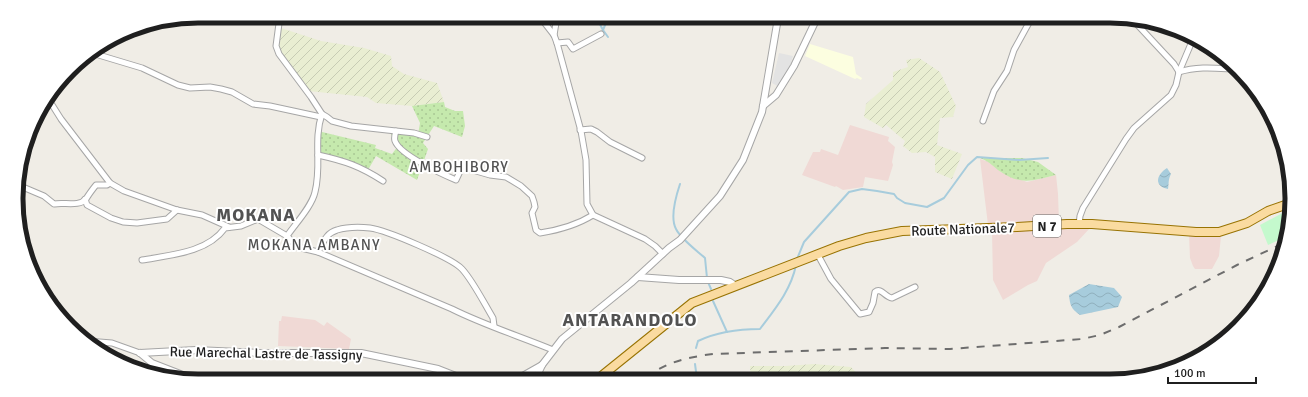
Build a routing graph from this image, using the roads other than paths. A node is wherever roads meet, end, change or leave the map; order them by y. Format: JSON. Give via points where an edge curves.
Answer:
{"nodes":[{"id":1,"x":279,"y":23,"type":"edge"},
{"id":2,"x":545,"y":23,"type":"edge"},
{"id":3,"x":556,"y":23,"type":"edge"},
{"id":4,"x":777,"y":23,"type":"edge"},
{"id":5,"x":815,"y":23,"type":"edge"},
{"id":6,"x":1029,"y":23,"type":"edge"},
{"id":7,"x":1138,"y":26,"type":"edge"},
{"id":8,"x":601,"y":34,"type":"dead end"},
{"id":9,"x":554,"y":35,"type":"junction"},
{"id":10,"x":557,"y":43,"type":"junction"},
{"id":11,"x":1191,"y":43,"type":"edge"},
{"id":12,"x":98,"y":55,"type":"edge"},
{"id":13,"x":1227,"y":69,"type":"edge"},
{"id":14,"x":1179,"y":72,"type":"junction"},
{"id":15,"x":51,"y":104,"type":"edge"},
{"id":16,"x":763,"y":106,"type":"junction"},
{"id":17,"x":321,"y":116,"type":"junction"},
{"id":18,"x":982,"y":121,"type":"dead end"},
{"id":19,"x":396,"y":131,"type":"junction"},
{"id":20,"x":581,"y":132,"type":"junction"},
{"id":21,"x":427,"y":137,"type":"dead end"},
{"id":22,"x":318,"y":155,"type":"junction"},
{"id":23,"x":642,"y":158,"type":"dead end"},
{"id":24,"x":383,"y":181,"type":"dead end"},
{"id":25,"x":110,"y":183,"type":"junction"},
{"id":26,"x":23,"y":187,"type":"edge"},
{"id":27,"x":85,"y":200,"type":"junction"},
{"id":28,"x":1285,"y":205,"type":"edge"},
{"id":29,"x":177,"y":210,"type":"junction"},
{"id":30,"x":593,"y":215,"type":"junction"},
{"id":31,"x":1080,"y":224,"type":"junction"},
{"id":32,"x":230,"y":227,"type":"junction"},
{"id":33,"x":287,"y":236,"type":"junction"},
{"id":34,"x":318,"y":252,"type":"junction"},
{"id":35,"x":663,"y":254,"type":"junction"},
{"id":36,"x":818,"y":255,"type":"junction"},
{"id":37,"x":142,"y":260,"type":"dead end"},
{"id":38,"x":638,"y":277,"type":"junction"},
{"id":39,"x":736,"y":286,"type":"junction"},
{"id":40,"x":914,"y":287,"type":"dead end"},
{"id":41,"x":494,"y":326,"type":"junction"},
{"id":42,"x":98,"y":342,"type":"edge"},
{"id":43,"x":553,"y":350,"type":"junction"},
{"id":44,"x":140,"y":352,"type":"junction"},
{"id":45,"x":542,"y":365,"type":"junction"},
{"id":46,"x":173,"y":372,"type":"edge"},
{"id":47,"x":454,"y":374,"type":"edge"},
{"id":48,"x":526,"y":374,"type":"edge"},
{"id":49,"x":538,"y":374,"type":"edge"},
{"id":50,"x":603,"y":374,"type":"edge"}],
"edges":[{"from":1,"to":17,"type":"street","via":[[276,46],[279,54],[311,97]]},
{"from":2,"to":9,"type":"street"},
{"from":3,"to":9,"type":"street"},
{"from":4,"to":16,"type":"street"},
{"from":5,"to":16,"type":"street","via":[[780,89]]},
{"from":6,"to":18,"type":"street","via":[[1014,50],[1007,71],[994,91]]},
{"from":7,"to":14,"type":"street"},
{"from":8,"to":10,"type":"street","via":[[573,49],[568,42]]},
{"from":9,"to":10,"type":"street"},
{"from":10,"to":20,"type":"street"},
{"from":11,"to":14,"type":"street"},
{"from":12,"to":17,"type":"street","via":[[142,68],[178,85],[221,89],[253,104]]},
{"from":13,"to":14,"type":"street","via":[[1190,68]]},
{"from":14,"to":31,"type":"street","via":[[1171,95],[1128,135],[1083,208]]},
{"from":15,"to":25,"type":"street"},
{"from":16,"to":35,"type":"street","via":[[743,160],[720,196],[680,240]]},
{"from":17,"to":19,"type":"street","via":[[351,126]]},
{"from":17,"to":22,"type":"street","via":[[317,131]]},
{"from":19,"to":21,"type":"street"},
{"from":19,"to":30,"type":"street","via":[[395,140],[400,148],[431,169],[456,180],[462,167],[506,177],[522,186],[532,196],[535,207],[532,213],[536,230],[540,232],[582,222]]},
{"from":20,"to":23,"type":"street","via":[[597,132],[610,142]]},
{"from":20,"to":30,"type":"street","via":[[586,160],[587,204]]},
{"from":22,"to":24,"type":"street","via":[[355,165]]},
{"from":22,"to":33,"type":"street","via":[[315,193]]},
{"from":25,"to":27,"type":"street","via":[[107,186],[96,186]]},
{"from":25,"to":29,"type":"street","via":[[124,191]]},
{"from":26,"to":27,"type":"street","via":[[44,196],[54,204],[78,204]]},
{"from":27,"to":29,"type":"street","via":[[87,205],[124,222],[167,219]]},
{"from":28,"to":31,"type":"main road","name":"Route Nationale7","number":"N 7","via":[[1268,210],[1247,223],[1219,232]]},
{"from":29,"to":32,"type":"street","via":[[202,215]]},
{"from":30,"to":35,"type":"street","via":[[645,239]]},
{"from":31,"to":36,"type":"main road","name":"Route Nationale7","number":"N 7","via":[[902,231],[866,238]]},
{"from":32,"to":33,"type":"street","via":[[258,219]]},
{"from":32,"to":37,"type":"street","via":[[225,228],[215,240],[199,248]]},
{"from":33,"to":34,"type":"street","via":[[297,246]]},
{"from":34,"to":41,"type":"street"},
{"from":34,"to":41,"type":"street","via":[[327,235],[336,230],[354,227],[372,228],[420,246],[462,268],[493,318]]},
{"from":35,"to":38,"type":"street"},
{"from":36,"to":39,"type":"main road","name":"Route Nationale7","number":"N 7"},
{"from":36,"to":40,"type":"street","via":[[832,279],[860,314],[869,312],[877,290],[892,298]]},
{"from":38,"to":39,"type":"street","via":[[722,280]]},
{"from":38,"to":43,"type":"street","via":[[562,339]]},
{"from":39,"to":50,"type":"main road","number":"N 7","via":[[692,303]]},
{"from":41,"to":43,"type":"street"},
{"from":42,"to":44,"type":"street","via":[[112,343]]},
{"from":43,"to":45,"type":"street"},
{"from":44,"to":46,"type":"street","via":[[152,363]]},
{"from":44,"to":47,"type":"street","name":"Rue Marechal Lastre de Tassigny","via":[[196,350],[361,353]]},
{"from":45,"to":48,"type":"street"},
{"from":45,"to":49,"type":"street"}]}
